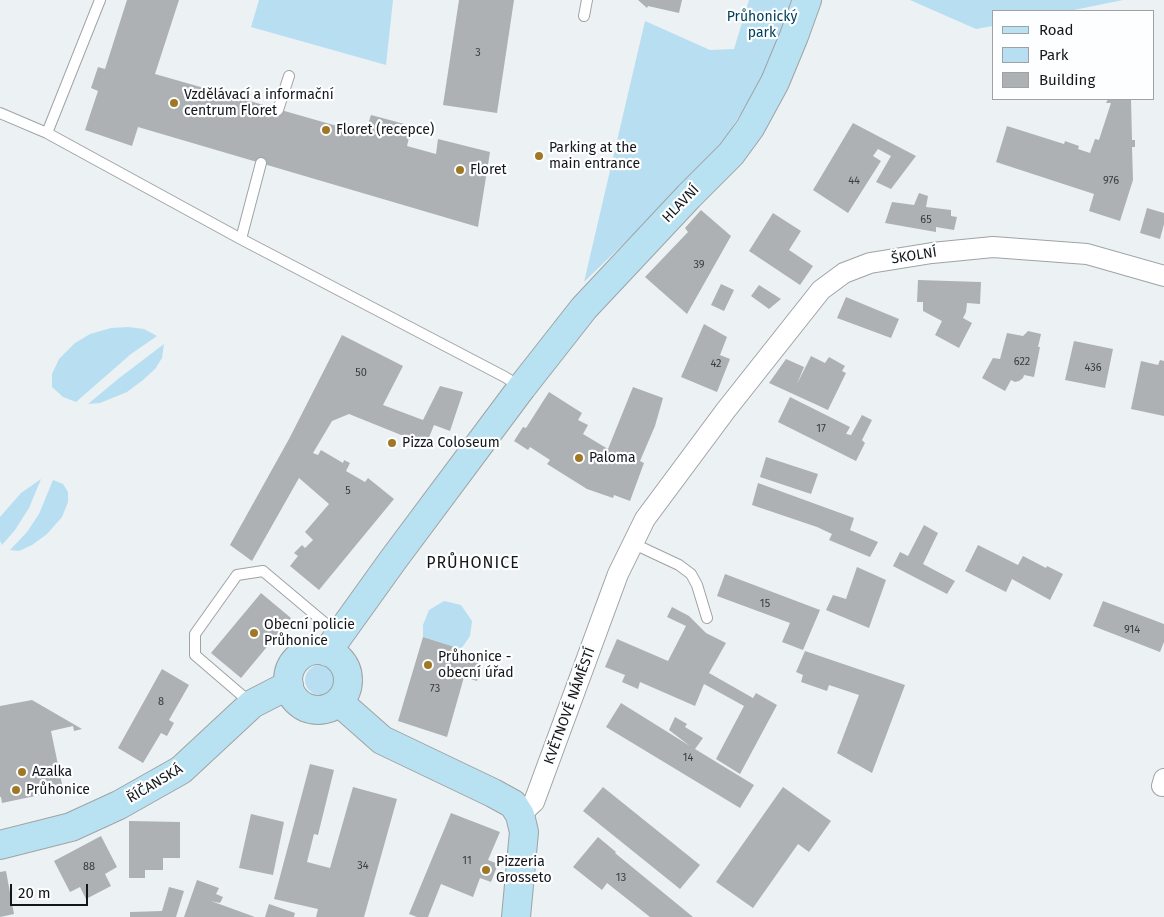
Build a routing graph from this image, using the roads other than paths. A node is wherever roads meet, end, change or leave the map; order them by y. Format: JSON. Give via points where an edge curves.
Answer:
{"nodes":[{"id":1,"x":100,"y":0,"type":"edge"},
{"id":2,"x":587,"y":0,"type":"edge"},
{"id":3,"x":807,"y":0,"type":"edge"},
{"id":4,"x":584,"y":16,"type":"dead end"},
{"id":5,"x":289,"y":76,"type":"dead end"},
{"id":6,"x":278,"y":110,"type":"dead end"},
{"id":7,"x":0,"y":113,"type":"edge"},
{"id":8,"x":47,"y":132,"type":"junction"},
{"id":9,"x":261,"y":163,"type":"dead end"},
{"id":10,"x":241,"y":239,"type":"junction"},
{"id":11,"x":1164,"y":276,"type":"edge"},
{"id":12,"x":522,"y":388,"type":"junction"},
{"id":13,"x":726,"y":410,"type":"joint"},
{"id":14,"x":632,"y":543,"type":"junction"},
{"id":15,"x":707,"y":618,"type":"dead end"},
{"id":16,"x":333,"y":643,"type":"junction"},
{"id":17,"x":289,"y":685,"type":"junction"},
{"id":18,"x":339,"y":702,"type":"junction"},
{"id":19,"x":252,"y":704,"type":"junction"},
{"id":20,"x":520,"y":815,"type":"junction"},
{"id":21,"x":0,"y":845,"type":"edge"},
{"id":22,"x":516,"y":917,"type":"edge"}],
"edges":[{"from":1,"to":8,"type":"lane"},
{"from":2,"to":4,"type":"lane"},
{"from":3,"to":12,"type":"street","name":"HLAVNÍ","via":[[775,82],[750,128],[731,154],[584,308]]},
{"from":5,"to":6,"type":"lane"},
{"from":7,"to":8,"type":"lane"},
{"from":8,"to":10,"type":"lane"},
{"from":9,"to":10,"type":"lane"},
{"from":10,"to":12,"type":"lane"},
{"from":11,"to":13,"type":"street","name":"ŠKOLNÍ","via":[[1087,254],[1002,248],[932,253],[870,263],[844,273],[821,290]]},
{"from":12,"to":16,"type":"street"},
{"from":13,"to":14,"type":"street","name":"KVĚTNOVÉ NÁMĚSTÍ","via":[[645,519]]},
{"from":14,"to":15,"type":"lane","via":[[691,574],[698,585]]},
{"from":14,"to":20,"type":"street","name":"KVĚTNOVÉ NÁMĚSTÍ","via":[[534,802]]},
{"from":16,"to":17,"type":"street","via":[[297,659],[292,666]]},
{"from":16,"to":18,"type":"street","via":[[334,655],[342,662],[349,682]]},
{"from":16,"to":19,"type":"lane","via":[[263,571],[237,576],[194,634],[195,655]]},
{"from":17,"to":18,"type":"street","via":[[292,695],[307,708],[328,709]]},
{"from":17,"to":19,"type":"street","name":"ŘÍČANSKÁ"},
{"from":18,"to":20,"type":"street","via":[[382,740],[493,792],[512,804]]},
{"from":19,"to":21,"type":"street","name":"ŘÍČANSKÁ","via":[[181,770],[119,805],[71,827]]},
{"from":20,"to":22,"type":"street","via":[[524,832]]}]}
